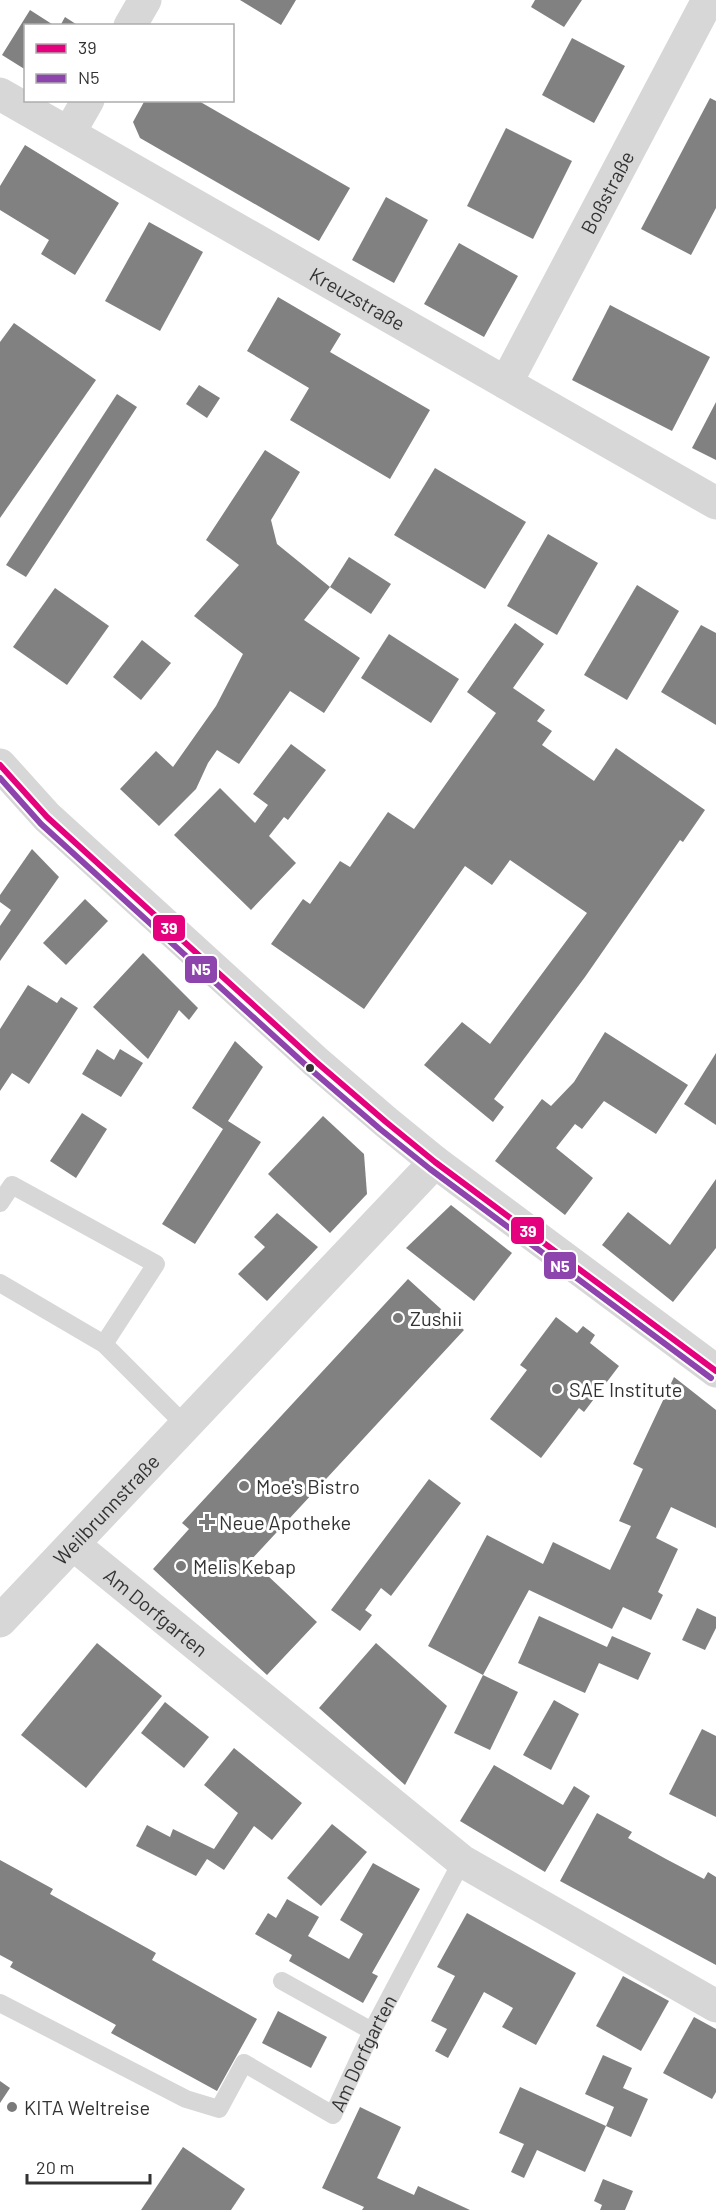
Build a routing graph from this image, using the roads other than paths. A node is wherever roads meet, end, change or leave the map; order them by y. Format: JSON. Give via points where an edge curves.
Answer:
{"nodes":[{"id":1,"x":145,"y":0,"type":"edge"},
{"id":2,"x":709,"y":0,"type":"edge"},
{"id":3,"x":716,"y":3,"type":"edge"},
{"id":4,"x":131,"y":24,"type":"edge"},
{"id":5,"x":0,"y":94,"type":"edge"},
{"id":6,"x":86,"y":102,"type":"edge"},
{"id":7,"x":69,"y":133,"type":"junction"},
{"id":8,"x":506,"y":383,"type":"junction"},
{"id":9,"x":716,"y":503,"type":"edge"},
{"id":10,"x":0,"y":765,"type":"edge"},
{"id":11,"x":435,"y":1162,"type":"junction"},
{"id":12,"x":0,"y":1203,"type":"edge"},
{"id":13,"x":0,"y":1282,"type":"edge"},
{"id":14,"x":104,"y":1344,"type":"junction"},
{"id":15,"x":716,"y":1371,"type":"edge"},
{"id":16,"x":186,"y":1426,"type":"junction"},
{"id":17,"x":74,"y":1545,"type":"junction"},
{"id":18,"x":0,"y":1621,"type":"edge"},
{"id":19,"x":462,"y":1861,"type":"junction"},
{"id":20,"x":282,"y":1981,"type":"dead end"},
{"id":21,"x":0,"y":2003,"type":"edge"},
{"id":22,"x":716,"y":2006,"type":"edge"},
{"id":23,"x":372,"y":2031,"type":"junction"}],
"edges":[{"from":1,"to":4,"type":"street"},
{"from":2,"to":3,"type":"lane"},
{"from":2,"to":8,"type":"street","name":"Boßstraße"},
{"from":5,"to":7,"type":"street","name":"Kreuzstraße"},
{"from":6,"to":7,"type":"street"},
{"from":7,"to":8,"type":"street","name":"Kreuzstraße"},
{"from":8,"to":9,"type":"street","name":"Kreuzstraße"},
{"from":10,"to":11,"type":"street","via":[[47,817],[242,995]]},
{"from":11,"to":15,"type":"street"},
{"from":11,"to":16,"type":"street","name":"Weilbrunnstraße"},
{"from":12,"to":14,"type":"lane","via":[[12,1185],[156,1264]]},
{"from":13,"to":14,"type":"lane"},
{"from":14,"to":16,"type":"lane"},
{"from":16,"to":17,"type":"street","name":"Weilbrunnstraße"},
{"from":17,"to":18,"type":"street","name":"Weilbrunnstraße"},
{"from":17,"to":19,"type":"street","name":"Am Dorfgarten"},
{"from":19,"to":22,"type":"street","name":"Am Dorfgarten"},
{"from":19,"to":23,"type":"lane","name":"Am Dorfgarten"},
{"from":20,"to":23,"type":"lane"},
{"from":21,"to":23,"type":"lane","name":"Am Dorfgarten","via":[[186,2099],[219,2109],[244,2063],[333,2115]]}]}
